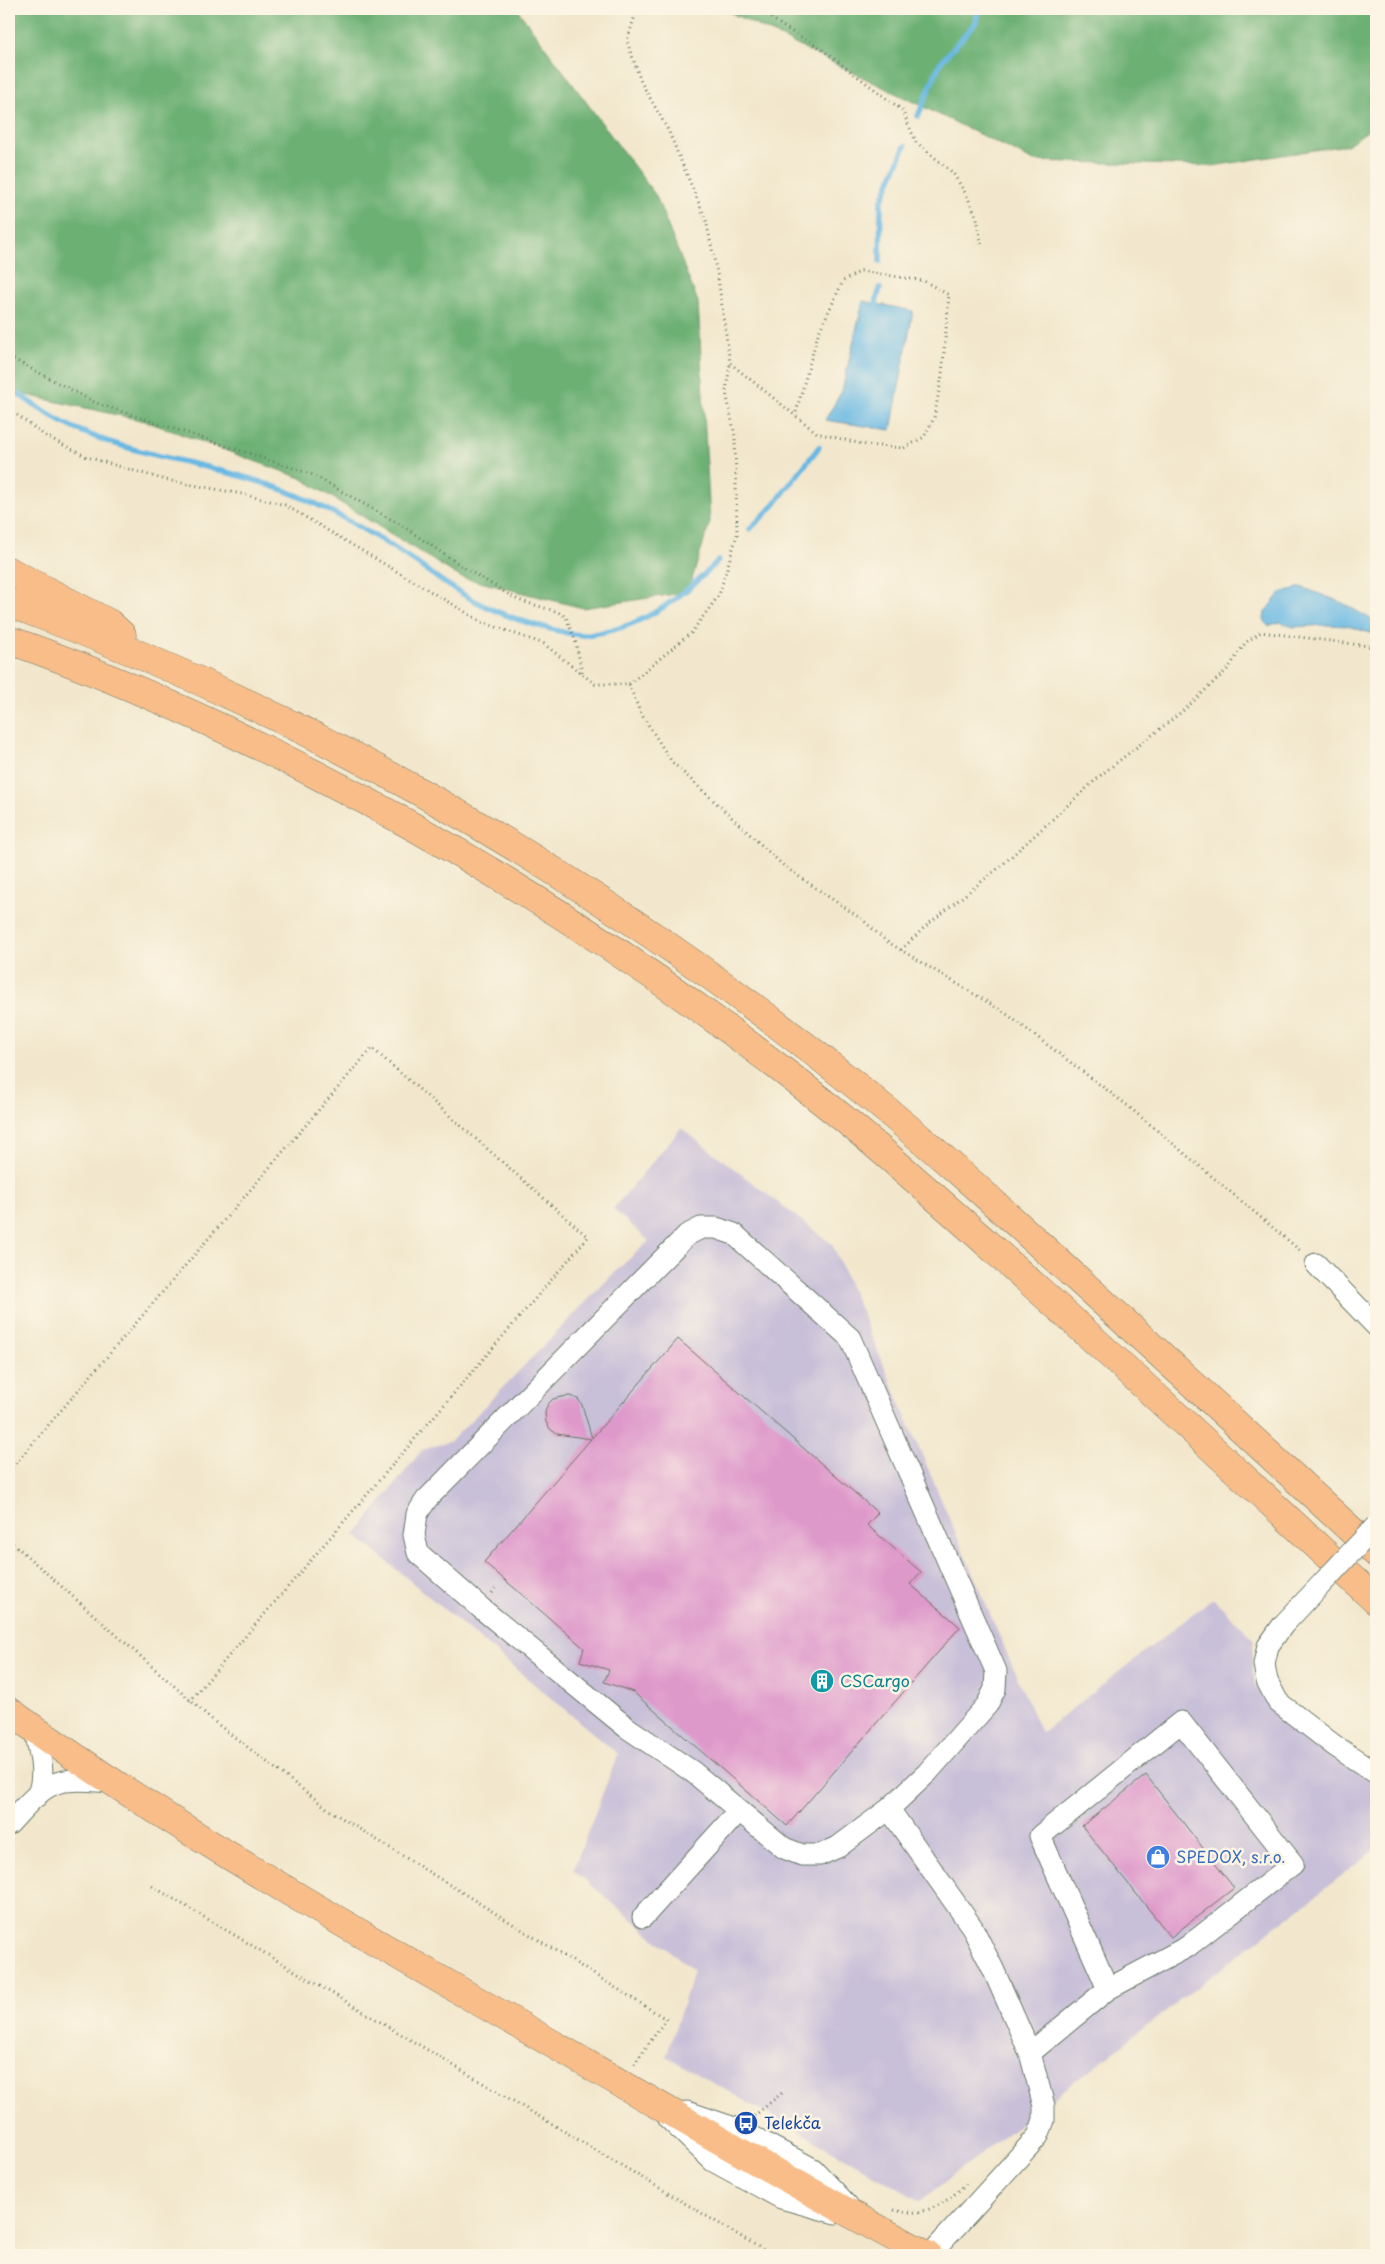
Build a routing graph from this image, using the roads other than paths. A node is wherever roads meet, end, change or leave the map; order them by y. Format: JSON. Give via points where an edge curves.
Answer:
{"nodes":[{"id":1,"x":9,"y":571,"type":"edge"},
{"id":2,"x":9,"y":602,"type":"edge"},
{"id":3,"x":9,"y":640,"type":"edge"},
{"id":4,"x":9,"y":647,"type":"edge"},
{"id":5,"x":47,"y":653,"type":"junction"},
{"id":6,"x":145,"y":657,"type":"junction"},
{"id":7,"x":1316,"y":1264,"type":"road end"},
{"id":8,"x":1376,"y":1326,"type":"edge"},
{"id":9,"x":1376,"y":1526,"type":"edge"},
{"id":10,"x":1376,"y":1553,"type":"edge"},
{"id":11,"x":1376,"y":1601,"type":"edge"},
{"id":12,"x":9,"y":1711,"type":"edge"},
{"id":13,"x":35,"y":1730,"type":"junction"},
{"id":14,"x":1376,"y":1773,"type":"edge"},
{"id":15,"x":111,"y":1782,"type":"junction"},
{"id":16,"x":37,"y":1796,"type":"junction"},
{"id":17,"x":889,"y":1809,"type":"junction"},
{"id":18,"x":739,"y":1811,"type":"junction"},
{"id":19,"x":9,"y":1824,"type":"edge"},
{"id":20,"x":643,"y":1916,"type":"dead end"},
{"id":21,"x":1108,"y":1990,"type":"junction"},
{"id":22,"x":1030,"y":2053,"type":"junction"},
{"id":23,"x":928,"y":2255,"type":"edge"}],
"edges":[{"from":1,"to":6,"type":"main road","via":[[109,623]]},
{"from":2,"to":6,"type":"main road"},
{"from":3,"to":5,"type":"main road"},
{"from":4,"to":5,"type":"main road"},
{"from":5,"to":11,"type":"main road","via":[[179,708],[360,798],[515,886],[685,999],[842,1118],[924,1187]]},
{"from":6,"to":10,"type":"main road","via":[[265,712],[420,791],[514,846],[697,965],[869,1096],[987,1197]]},
{"from":7,"to":8,"type":"street"},
{"from":9,"to":14,"type":"street","bridge":true,"via":[[1283,1625],[1268,1646],[1264,1664],[1267,1681],[1278,1702]]},
{"from":12,"to":13,"type":"main road"},
{"from":13,"to":15,"type":"main road"},
{"from":13,"to":16,"type":"street","via":[[42,1771]]},
{"from":15,"to":16,"type":"street","via":[[60,1782]]},
{"from":15,"to":23,"type":"main road","via":[[288,1893],[859,2219]]},
{"from":16,"to":19,"type":"street"},
{"from":17,"to":18,"type":"street","via":[[838,1847],[820,1855],[802,1855],[784,1848]]},
{"from":17,"to":18,"type":"street","via":[[927,1773],[987,1705],[995,1689],[996,1671],[850,1338],[734,1234],[716,1228],[701,1228],[687,1235],[426,1500],[417,1514],[414,1535],[418,1553],[480,1607],[626,1727],[693,1772]]},
{"from":17,"to":22,"type":"street","via":[[972,1927]]},
{"from":18,"to":20,"type":"street"},
{"from":21,"to":21,"type":"street","via":[[1187,1947],[1293,1864],[1181,1722],[1040,1836]]},
{"from":21,"to":22,"type":"street"},
{"from":22,"to":23,"type":"street","via":[[1044,2106],[1044,2120],[1038,2136]]}]}
